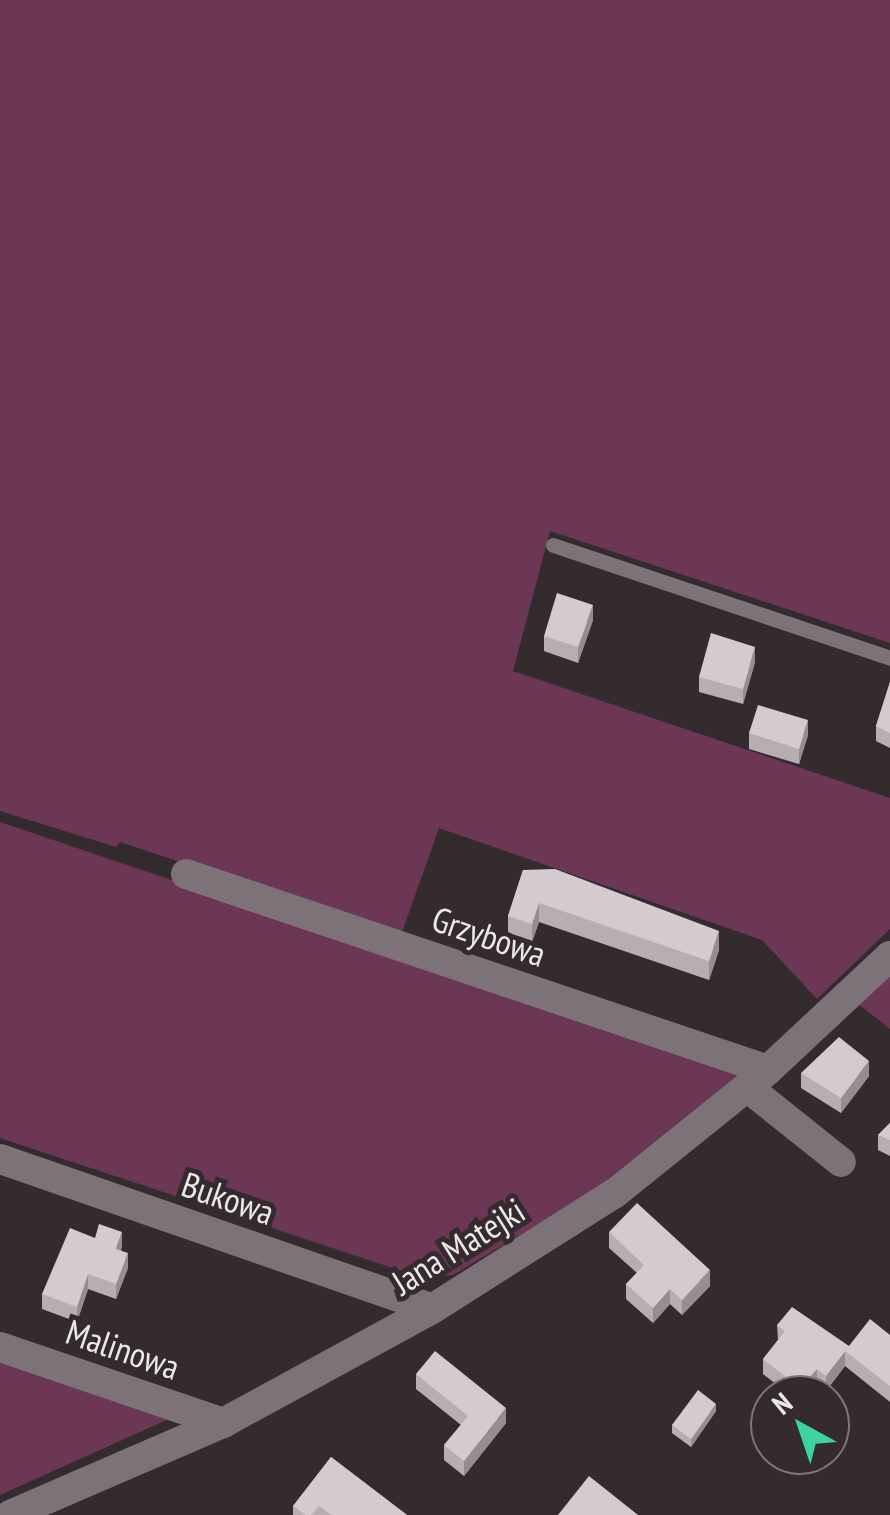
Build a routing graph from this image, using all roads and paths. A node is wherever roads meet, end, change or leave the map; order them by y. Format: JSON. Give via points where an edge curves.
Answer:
{"nodes":[{"id":1,"x":554,"y":545,"type":"dead end"},
{"id":2,"x":890,"y":658,"type":"edge"},
{"id":3,"x":186,"y":874,"type":"dead end"},
{"id":4,"x":890,"y":956,"type":"edge"},
{"id":5,"x":757,"y":1079,"type":"junction"},
{"id":6,"x":0,"y":1159,"type":"edge"},
{"id":7,"x":841,"y":1162,"type":"dead end"},
{"id":8,"x":432,"y":1308,"type":"junction"},
{"id":9,"x":0,"y":1347,"type":"edge"},
{"id":10,"x":223,"y":1422,"type":"junction"},
{"id":11,"x":23,"y":1513,"type":"edge"}],
"edges":[{"from":1,"to":2,"type":"lane"},
{"from":3,"to":5,"type":"street","name":"Grzybowa"},
{"from":4,"to":5,"type":"street","name":"Jana Matejki"},
{"from":5,"to":7,"type":"street","name":"Grzybowa"},
{"from":5,"to":8,"type":"street","name":"Jana Matejki","via":[[615,1193]]},
{"from":6,"to":8,"type":"street","name":"Bukowa"},
{"from":8,"to":10,"type":"street","name":"Jana Matejki"},
{"from":9,"to":10,"type":"street","name":"Malinowa"},
{"from":10,"to":11,"type":"street","name":"Jana Matejki"}]}
